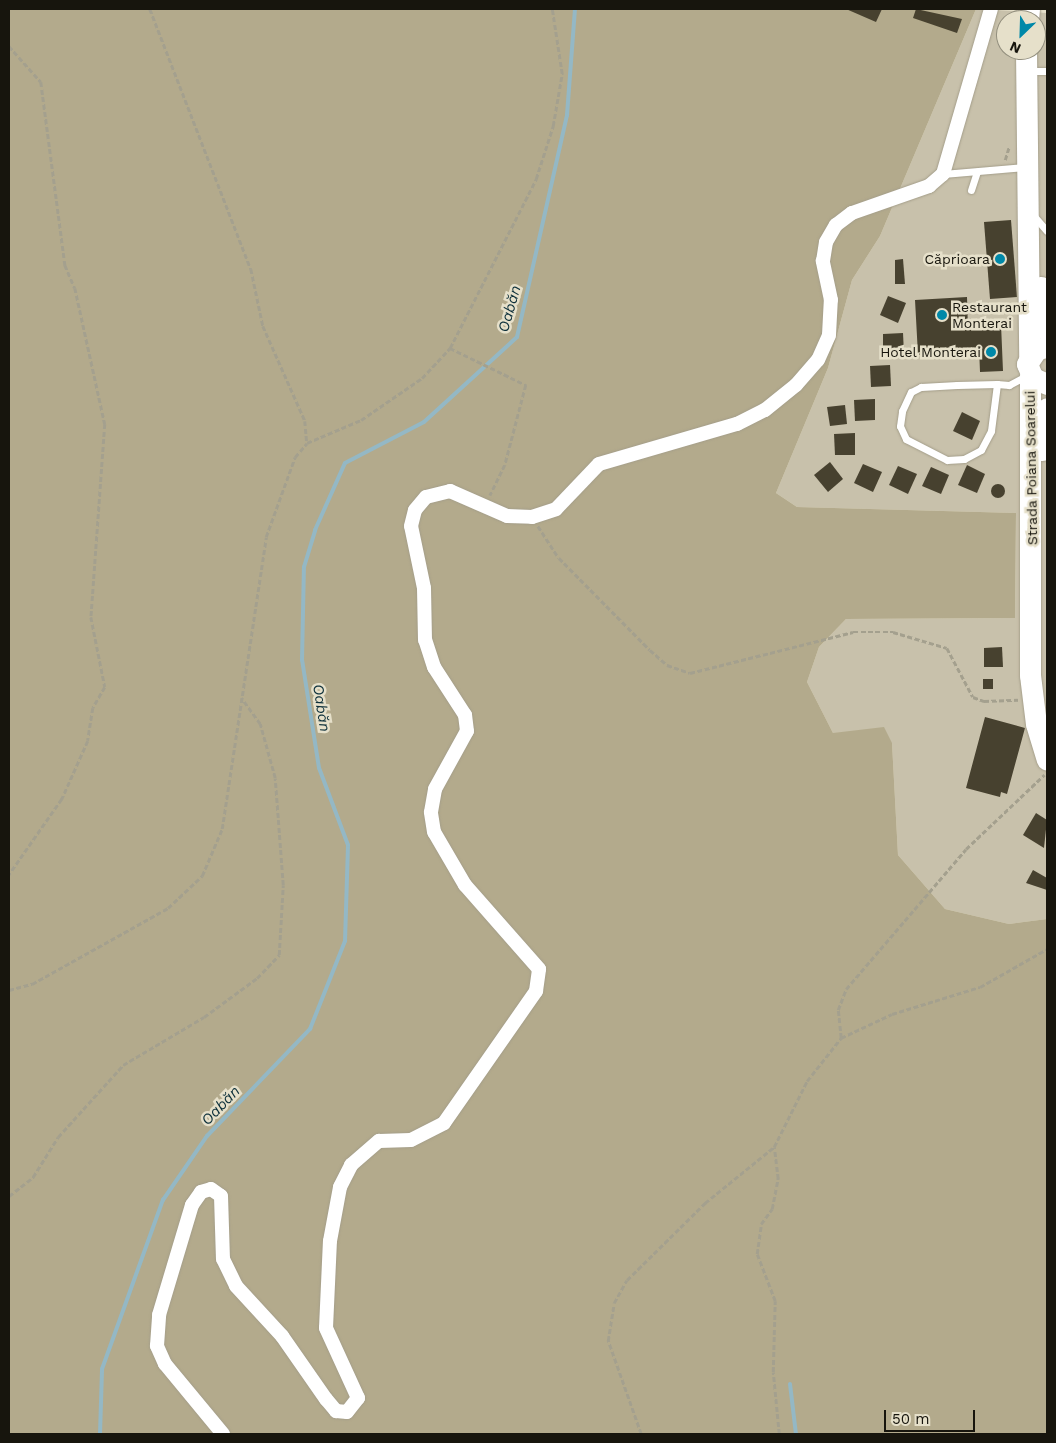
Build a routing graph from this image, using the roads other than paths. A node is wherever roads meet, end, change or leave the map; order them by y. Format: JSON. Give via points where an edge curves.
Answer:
{"nodes":[{"id":1,"x":991,"y":9,"type":"edge"},
{"id":2,"x":1037,"y":71,"type":"edge"},
{"id":3,"x":1028,"y":167,"type":"junction"},
{"id":4,"x":977,"y":172,"type":"junction"},
{"id":5,"x":943,"y":174,"type":"junction"},
{"id":6,"x":1028,"y":189,"type":"junction"},
{"id":7,"x":971,"y":190,"type":"dead end"},
{"id":8,"x":1032,"y":214,"type":"junction"},
{"id":9,"x":1047,"y":231,"type":"edge"},
{"id":10,"x":1045,"y":293,"type":"edge"},
{"id":11,"x":1047,"y":331,"type":"edge"},
{"id":12,"x":1047,"y":347,"type":"edge"},
{"id":13,"x":1033,"y":372,"type":"edge"},
{"id":14,"x":997,"y":384,"type":"junction"},
{"id":15,"x":1047,"y":408,"type":"edge"},
{"id":16,"x":1032,"y":560,"type":"junction"},
{"id":17,"x":1040,"y":700,"type":"edge"},
{"id":18,"x":1047,"y":759,"type":"edge"},
{"id":19,"x":223,"y":1434,"type":"edge"}],
"edges":[{"from":1,"to":5,"type":"street"},
{"from":2,"to":3,"type":"main road","name":"Strada Poiana Soarelui"},
{"from":3,"to":4,"type":"lane"},
{"from":3,"to":6,"type":"main road","name":"Strada Poiana Soarelui"},
{"from":4,"to":5,"type":"lane"},
{"from":4,"to":7,"type":"lane"},
{"from":5,"to":19,"type":"street","via":[[930,186],[852,213],[836,225],[823,261],[831,300],[830,335],[818,360],[796,385],[765,410],[737,424],[599,464],[556,509],[532,517],[507,516],[463,494],[437,491],[416,510],[411,526],[424,588],[425,640],[434,667],[465,714],[467,731],[461,748],[441,774],[431,812],[434,832],[465,884],[539,969],[536,991],[444,1123],[411,1140],[379,1141],[351,1165],[340,1187],[330,1241],[326,1328],[358,1398],[347,1412],[336,1411],[300,1358],[236,1286],[223,1259],[221,1196],[211,1189],[201,1192],[192,1205],[160,1315],[157,1346],[165,1364]]},
{"from":6,"to":8,"type":"main road","name":"Strada Poiana Soarelui"},
{"from":6,"to":13,"type":"main road","name":"Strada Poiana Soarelui"},
{"from":8,"to":9,"type":"lane"},
{"from":8,"to":10,"type":"main road","name":"Strada Poiana Soarelui"},
{"from":10,"to":11,"type":"main road","name":"Strada Poiana Soarelui"},
{"from":12,"to":13,"type":"main road","via":[[1037,349]]},
{"from":13,"to":14,"type":"lane","via":[[1016,384]]},
{"from":13,"to":16,"type":"main road","name":"Strada Poiana Soarelui"},
{"from":14,"to":14,"type":"lane","via":[[991,431],[981,450],[964,459],[947,460],[906,439],[900,426],[912,392],[921,387]]},
{"from":15,"to":16,"type":"main road","name":"Strada Poiana Soarelui"},
{"from":16,"to":17,"type":"main road","name":"Strada Poiana Soarelui"},
{"from":17,"to":18,"type":"main road","name":"Strada Poiana Soarelui"}]}
